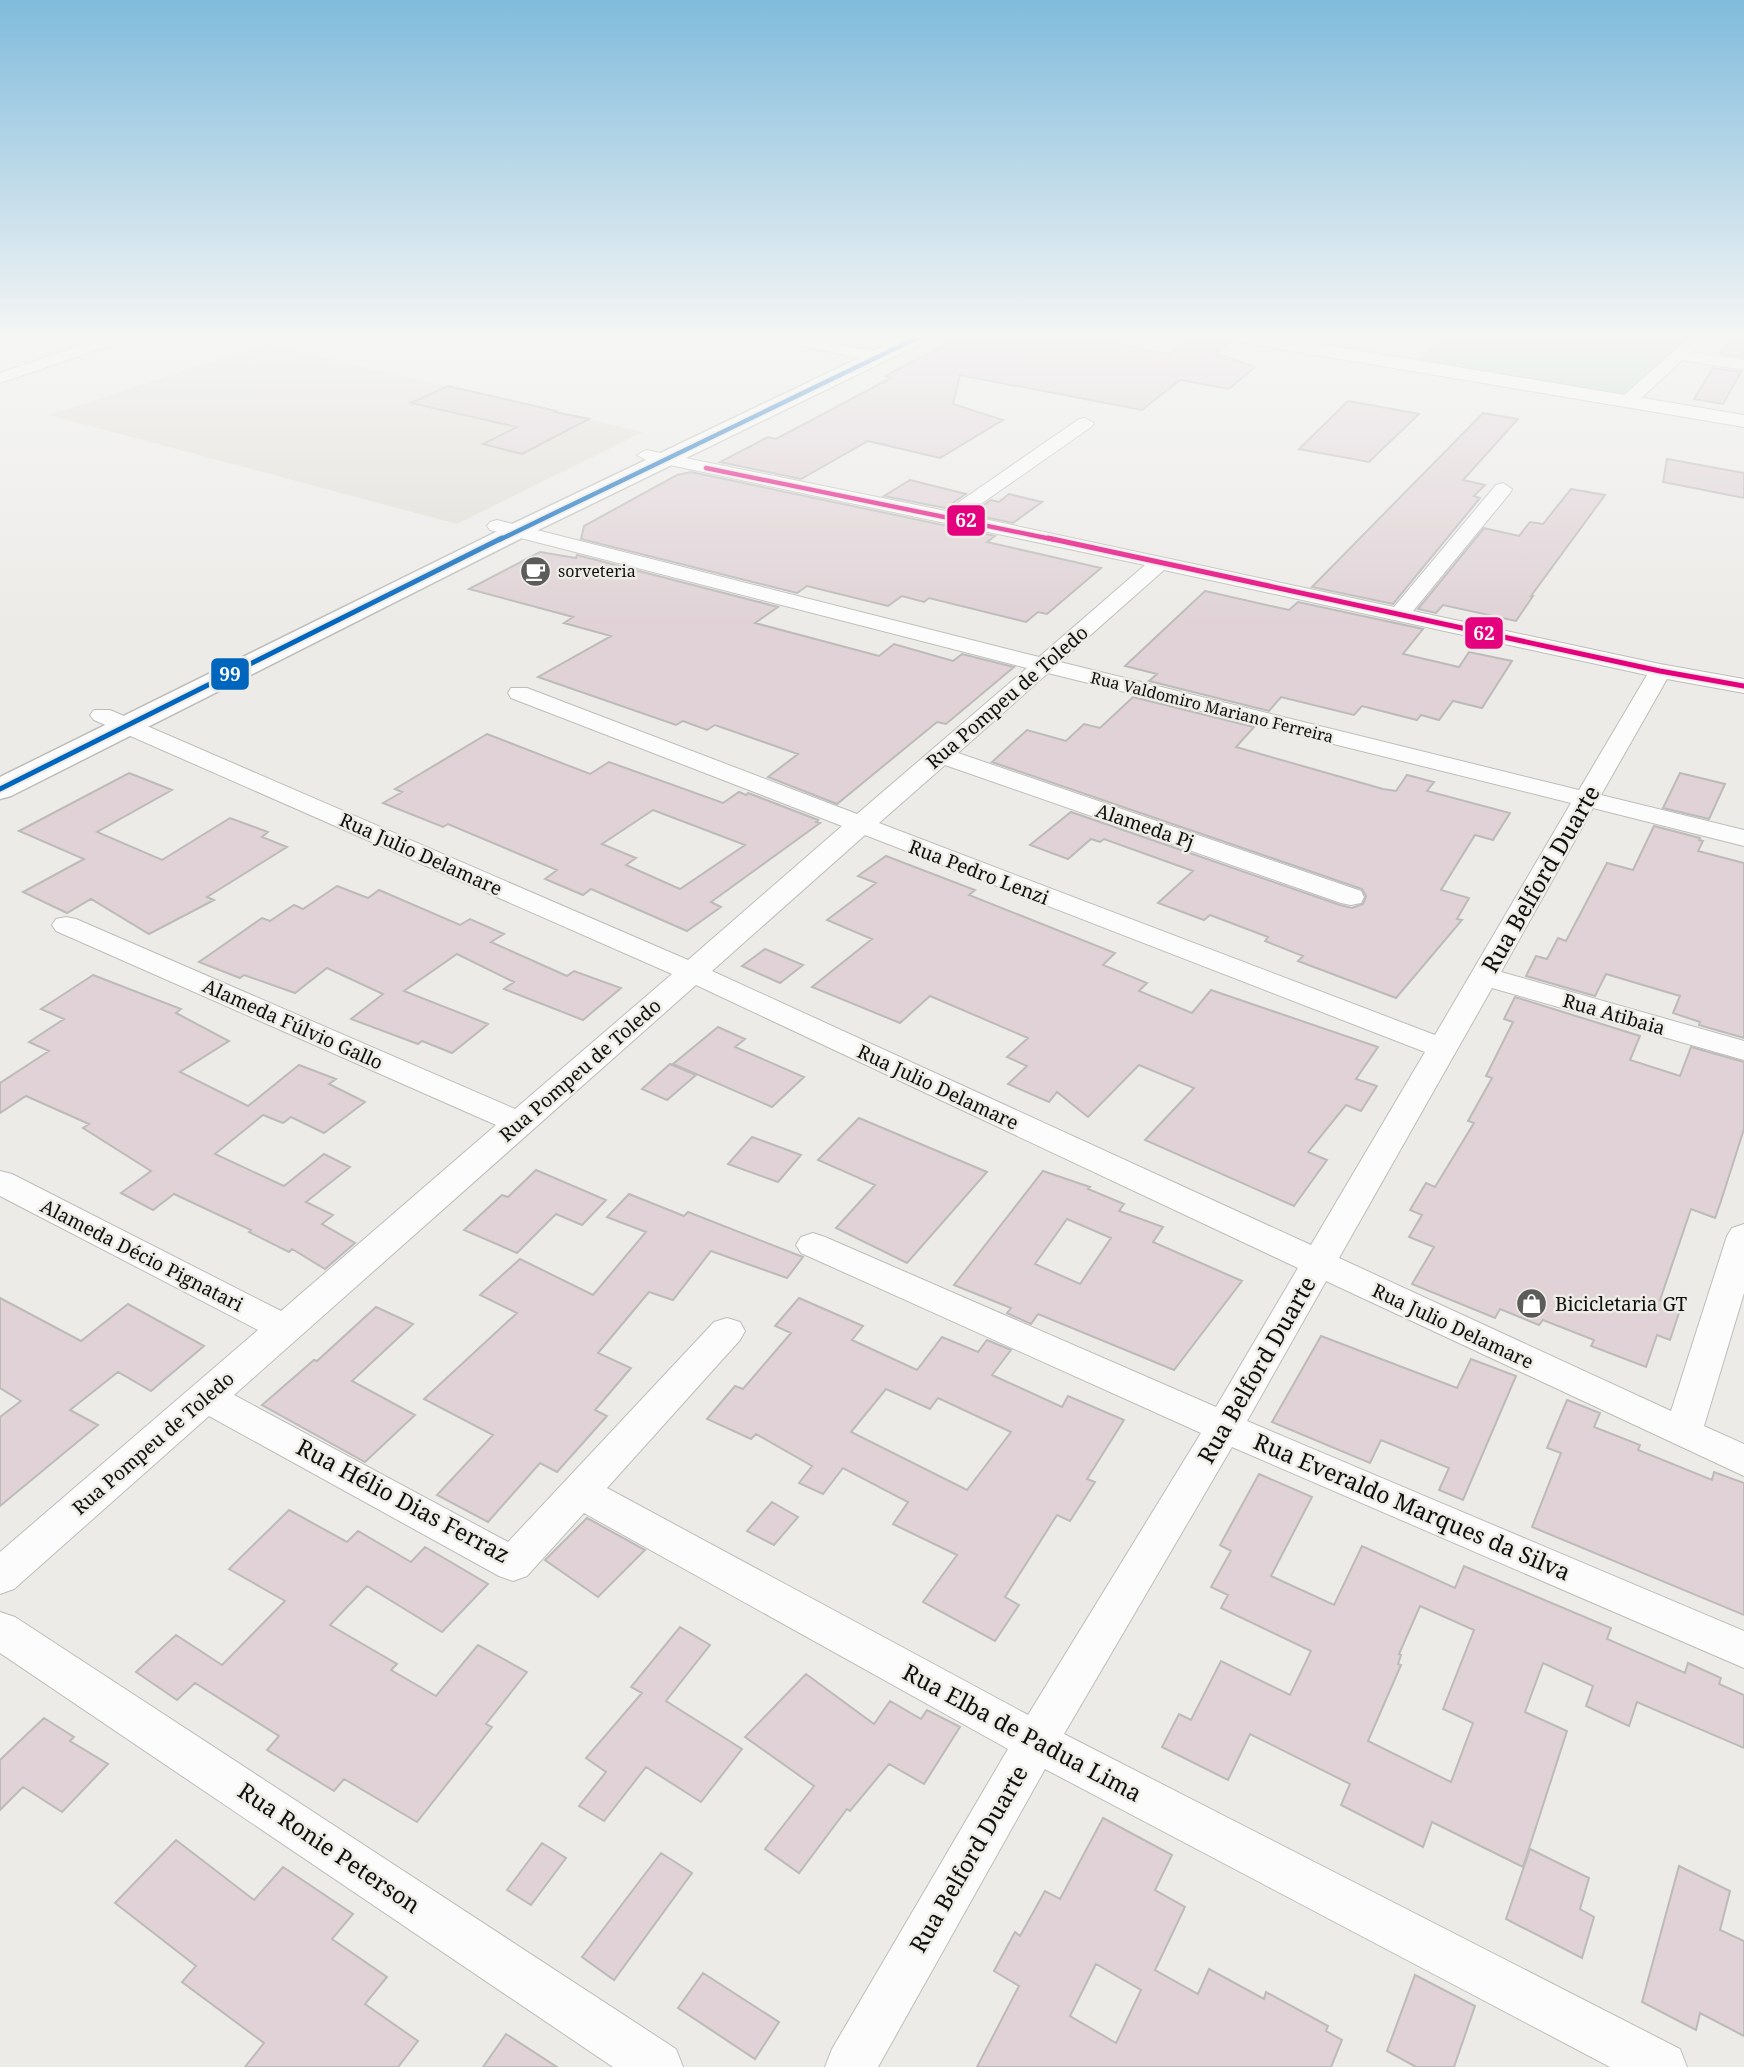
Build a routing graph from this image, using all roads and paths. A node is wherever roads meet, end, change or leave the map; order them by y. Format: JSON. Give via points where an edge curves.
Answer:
{"nodes":[{"id":1,"x":711,"y":431,"type":"edge"},
{"id":2,"x":1073,"y":431,"type":"edge"},
{"id":3,"x":656,"y":458,"type":"junction"},
{"id":4,"x":1503,"y":489,"type":"dead end"},
{"id":5,"x":949,"y":517,"type":"junction"},
{"id":6,"x":507,"y":529,"type":"junction"},
{"id":7,"x":1160,"y":563,"type":"junction"},
{"id":8,"x":1400,"y":614,"type":"junction"},
{"id":9,"x":1042,"y":665,"type":"junction"},
{"id":10,"x":1658,"y":676,"type":"junction"},
{"id":11,"x":1744,"y":686,"type":"edge"},
{"id":12,"x":519,"y":693,"type":"dead end"},
{"id":13,"x":1744,"y":700,"type":"edge"},
{"id":14,"x":114,"y":721,"type":"junction"},
{"id":15,"x":940,"y":755,"type":"junction"},
{"id":16,"x":0,"y":765,"type":"edge"},
{"id":17,"x":0,"y":789,"type":"edge"},
{"id":18,"x":1588,"y":799,"type":"junction"},
{"id":19,"x":860,"y":826,"type":"junction"},
{"id":20,"x":1744,"y":838,"type":"edge"},
{"id":21,"x":1351,"y":897,"type":"dead end"},
{"id":22,"x":66,"y":925,"type":"dead end"},
{"id":23,"x":692,"y":972,"type":"junction"},
{"id":24,"x":1485,"y":977,"type":"junction"},
{"id":25,"x":1441,"y":1048,"type":"junction"},
{"id":26,"x":1744,"y":1051,"type":"edge"},
{"id":27,"x":519,"y":1123,"type":"junction"},
{"id":28,"x":0,"y":1182,"type":"edge"},
{"id":29,"x":1744,"y":1236,"type":"edge"},
{"id":30,"x":813,"y":1245,"type":"dead end"},
{"id":31,"x":1318,"y":1263,"type":"junction"},
{"id":32,"x":284,"y":1328,"type":"junction"},
{"id":33,"x":727,"y":1331,"type":"dead end"},
{"id":34,"x":206,"y":1397,"type":"junction"},
{"id":35,"x":1224,"y":1427,"type":"junction"},
{"id":36,"x":1683,"y":1433,"type":"junction"},
{"id":37,"x":1744,"y":1461,"type":"edge"},
{"id":38,"x":579,"y":1491,"type":"junction"},
{"id":39,"x":0,"y":1577,"type":"edge"},
{"id":40,"x":0,"y":1630,"type":"edge"},
{"id":41,"x":1744,"y":1650,"type":"edge"},
{"id":42,"x":1036,"y":1742,"type":"junction"},
{"id":43,"x":658,"y":2067,"type":"edge"},
{"id":44,"x":850,"y":2067,"type":"edge"},
{"id":45,"x":1662,"y":2067,"type":"edge"}],
"edges":[{"from":1,"to":3,"type":"main road"},
{"from":2,"to":5,"type":"street"},
{"from":3,"to":5,"type":"street"},
{"from":3,"to":6,"type":"main road"},
{"from":4,"to":8,"type":"street"},
{"from":5,"to":7,"type":"street"},
{"from":6,"to":9,"type":"street","name":"Rua Valdomiro Mariano Ferreira"},
{"from":6,"to":14,"type":"main road"},
{"from":7,"to":8,"type":"street"},
{"from":7,"to":9,"type":"street","name":"Rua Pompeu de Toledo"},
{"from":8,"to":10,"type":"street"},
{"from":9,"to":15,"type":"street","name":"Rua Pompeu de Toledo"},
{"from":9,"to":18,"type":"street","name":"Rua Valdomiro Mariano Ferreira"},
{"from":10,"to":11,"type":"street"},
{"from":10,"to":13,"type":"street"},
{"from":10,"to":18,"type":"street","name":"Rua Belford Duarte"},
{"from":12,"to":19,"type":"street","name":"Rua Pedro Lenzi"},
{"from":14,"to":16,"type":"main road"},
{"from":14,"to":17,"type":"main road"},
{"from":14,"to":23,"type":"street","name":"Rua Julio Delamare"},
{"from":15,"to":19,"type":"street","name":"Rua Pompeu de Toledo"},
{"from":15,"to":21,"type":"street","name":"Alameda Pj"},
{"from":18,"to":20,"type":"street","name":"Rua Valdomiro Mariano Ferreira"},
{"from":18,"to":24,"type":"street","name":"Rua Belford Duarte"},
{"from":19,"to":23,"type":"street","name":"Rua Pompeu de Toledo"},
{"from":19,"to":25,"type":"street","name":"Rua Pedro Lenzi"},
{"from":22,"to":27,"type":"street","name":"Alameda Fúlvio Gallo"},
{"from":23,"to":27,"type":"street","name":"Rua Pompeu de Toledo"},
{"from":23,"to":31,"type":"street","name":"Rua Julio Delamare"},
{"from":24,"to":25,"type":"street","name":"Rua Belford Duarte"},
{"from":24,"to":26,"type":"street","name":"Rua Atibaia"},
{"from":25,"to":31,"type":"street","name":"Rua Belford Duarte"},
{"from":27,"to":32,"type":"street","name":"Rua Pompeu de Toledo"},
{"from":28,"to":32,"type":"street","name":"Alameda Décio Pignatari"},
{"from":29,"to":36,"type":"street"},
{"from":30,"to":35,"type":"street","name":"Rua Everaldo Marques da Silva"},
{"from":31,"to":35,"type":"street","name":"Rua Belford Duarte"},
{"from":31,"to":36,"type":"street","name":"Rua Julio Delamare"},
{"from":32,"to":34,"type":"street","name":"Rua Pompeu de Toledo"},
{"from":33,"to":38,"type":"street"},
{"from":34,"to":38,"type":"street","name":"Rua Hélio Dias Ferraz","via":[[513,1564]]},
{"from":34,"to":39,"type":"street","name":"Rua Pompeu de Toledo"},
{"from":35,"to":41,"type":"street","name":"Rua Everaldo Marques da Silva"},
{"from":35,"to":42,"type":"street","name":"Rua Belford Duarte"},
{"from":36,"to":37,"type":"street","name":"Rua Julio Delamare"},
{"from":38,"to":42,"type":"street","name":"Rua Elba de Padua Lima"},
{"from":40,"to":43,"type":"street","name":"Rua Ronie Peterson"},
{"from":42,"to":44,"type":"street","name":"Rua Belford Duarte"},
{"from":42,"to":45,"type":"street","name":"Rua Elba de Padua Lima"}]}
